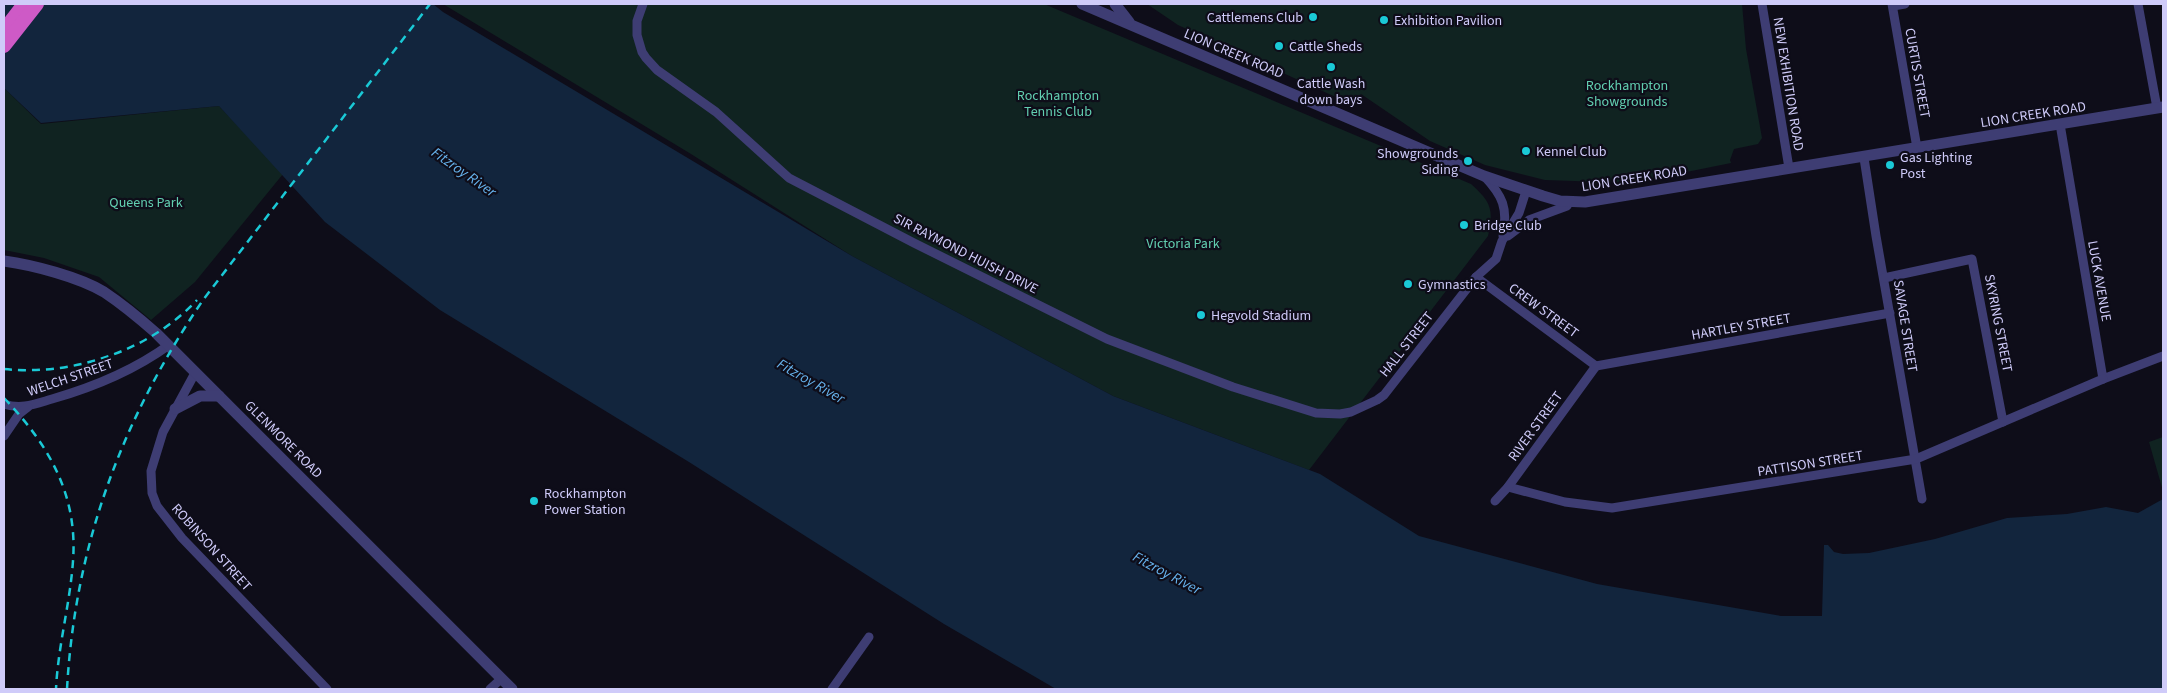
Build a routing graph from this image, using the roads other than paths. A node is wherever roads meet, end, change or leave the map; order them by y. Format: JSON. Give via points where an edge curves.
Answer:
{"nodes":[{"id":1,"x":24,"y":4,"type":"edge"},
{"id":2,"x":37,"y":4,"type":"edge"},
{"id":3,"x":643,"y":4,"type":"edge"},
{"id":4,"x":1115,"y":4,"type":"edge"},
{"id":5,"x":1762,"y":4,"type":"edge"},
{"id":6,"x":1905,"y":4,"type":"edge"},
{"id":7,"x":2138,"y":4,"type":"edge"},
{"id":8,"x":1088,"y":5,"type":"edge"},
{"id":9,"x":1892,"y":5,"type":"edge"},
{"id":10,"x":1132,"y":26,"type":"junction"},
{"id":11,"x":4,"y":30,"type":"edge"},
{"id":12,"x":4,"y":46,"type":"edge"},
{"id":13,"x":2160,"y":108,"type":"edge"},
{"id":14,"x":2060,"y":124,"type":"junction"},
{"id":15,"x":1918,"y":148,"type":"junction"},
{"id":16,"x":1864,"y":158,"type":"junction"},
{"id":17,"x":1789,"y":168,"type":"junction"},
{"id":18,"x":1484,"y":176,"type":"junction"},
{"id":19,"x":1526,"y":191,"type":"junction"},
{"id":20,"x":1569,"y":202,"type":"junction"},
{"id":21,"x":1502,"y":241,"type":"junction"},
{"id":22,"x":4,"y":261,"type":"edge"},
{"id":23,"x":1476,"y":277,"type":"junction"},
{"id":24,"x":1884,"y":278,"type":"junction"},
{"id":25,"x":1890,"y":313,"type":"junction"},
{"id":26,"x":169,"y":345,"type":"junction"},
{"id":27,"x":2163,"y":356,"type":"edge"},
{"id":28,"x":1596,"y":366,"type":"junction"},
{"id":29,"x":195,"y":373,"type":"junction"},
{"id":30,"x":2103,"y":379,"type":"junction"},
{"id":31,"x":219,"y":396,"type":"junction"},
{"id":32,"x":4,"y":404,"type":"edge"},
{"id":33,"x":28,"y":407,"type":"junction"},
{"id":34,"x":1365,"y":407,"type":"joint"},
{"id":35,"x":175,"y":409,"type":"junction"},
{"id":36,"x":2003,"y":422,"type":"junction"},
{"id":37,"x":4,"y":436,"type":"edge"},
{"id":38,"x":1916,"y":459,"type":"junction"},
{"id":39,"x":1508,"y":487,"type":"junction"},
{"id":40,"x":1922,"y":499,"type":"dead end"},
{"id":41,"x":1495,"y":501,"type":"dead end"},
{"id":42,"x":869,"y":637,"type":"dead end"},
{"id":43,"x":501,"y":678,"type":"junction"},
{"id":44,"x":327,"y":689,"type":"edge"},
{"id":45,"x":490,"y":689,"type":"edge"},
{"id":46,"x":512,"y":689,"type":"edge"},
{"id":47,"x":832,"y":689,"type":"edge"}],
"edges":[{"from":1,"to":11,"type":"highway"},
{"from":2,"to":12,"type":"highway"},
{"from":3,"to":34,"type":"street","name":"SIR RAYMOND HUISH DRIVE","via":[[637,21],[637,35],[642,52],[656,70],[716,112],[789,178],[1112,341],[1233,387],[1316,413],[1340,414]]},
{"from":4,"to":10,"type":"street"},
{"from":5,"to":17,"type":"street","name":"NEW EXHIBITION ROAD"},
{"from":6,"to":9,"type":"street"},
{"from":7,"to":13,"type":"street"},
{"from":8,"to":10,"type":"street","name":"LION CREEK ROAD"},
{"from":9,"to":15,"type":"street","name":"CURTIS STREET"},
{"from":10,"to":18,"type":"street","name":"LION CREEK ROAD"},
{"from":13,"to":14,"type":"street","name":"LION CREEK ROAD"},
{"from":14,"to":15,"type":"street","name":"LION CREEK ROAD"},
{"from":14,"to":30,"type":"street","name":"LUCK AVENUE"},
{"from":15,"to":16,"type":"street","name":"LION CREEK ROAD"},
{"from":16,"to":17,"type":"street","name":"LION CREEK ROAD"},
{"from":16,"to":24,"type":"street","name":"SAVAGE STREET"},
{"from":17,"to":20,"type":"street","name":"LION CREEK ROAD"},
{"from":18,"to":19,"type":"street","name":"LION CREEK ROAD"},
{"from":18,"to":21,"type":"street","via":[[1502,200],[1506,218]]},
{"from":19,"to":20,"type":"street","name":"LION CREEK ROAD"},
{"from":19,"to":21,"type":"street","name":"HALL STREET","via":[[1519,213]]},
{"from":20,"to":21,"type":"street","via":[[1567,206],[1529,220]]},
{"from":21,"to":23,"type":"street","name":"HALL STREET","via":[[1496,259]]},
{"from":22,"to":26,"type":"street","name":"GLENMORE ROAD","via":[[56,272],[102,291]]},
{"from":23,"to":28,"type":"street","name":"CREW STREET"},
{"from":23,"to":34,"type":"street","name":"HALL STREET","via":[[1384,395]]},
{"from":24,"to":25,"type":"street","name":"SAVAGE STREET"},
{"from":24,"to":36,"type":"street","name":"SKYRING STREET","via":[[1972,259]]},
{"from":25,"to":28,"type":"street","name":"HARTLEY STREET"},
{"from":25,"to":38,"type":"street","name":"SAVAGE STREET"},
{"from":26,"to":29,"type":"street","name":"GLENMORE ROAD"},
{"from":26,"to":33,"type":"street","name":"WELCH STREET","via":[[105,382]]},
{"from":27,"to":30,"type":"street"},
{"from":28,"to":39,"type":"street","name":"RIVER STREET"},
{"from":29,"to":31,"type":"street","name":"GLENMORE ROAD"},
{"from":29,"to":35,"type":"street","name":"ROBINSON STREET"},
{"from":30,"to":36,"type":"street","name":"PATTISON STREET"},
{"from":31,"to":35,"type":"street","via":[[200,396]]},
{"from":31,"to":43,"type":"street","name":"GLENMORE ROAD"},
{"from":32,"to":33,"type":"street","name":"WELCH STREET"},
{"from":33,"to":37,"type":"street"},
{"from":35,"to":44,"type":"street","name":"ROBINSON STREET","via":[[151,471],[152,493],[157,506],[182,538]]},
{"from":36,"to":38,"type":"street","name":"PATTISON STREET"},
{"from":38,"to":39,"type":"street","name":"PATTISON STREET","via":[[1612,508],[1565,502]]},
{"from":38,"to":40,"type":"street","name":"SAVAGE STREET"},
{"from":39,"to":41,"type":"street","name":"RIVER STREET"},
{"from":42,"to":47,"type":"street"},
{"from":43,"to":45,"type":"street"},
{"from":43,"to":46,"type":"street","name":"GLENMORE ROAD"}]}
